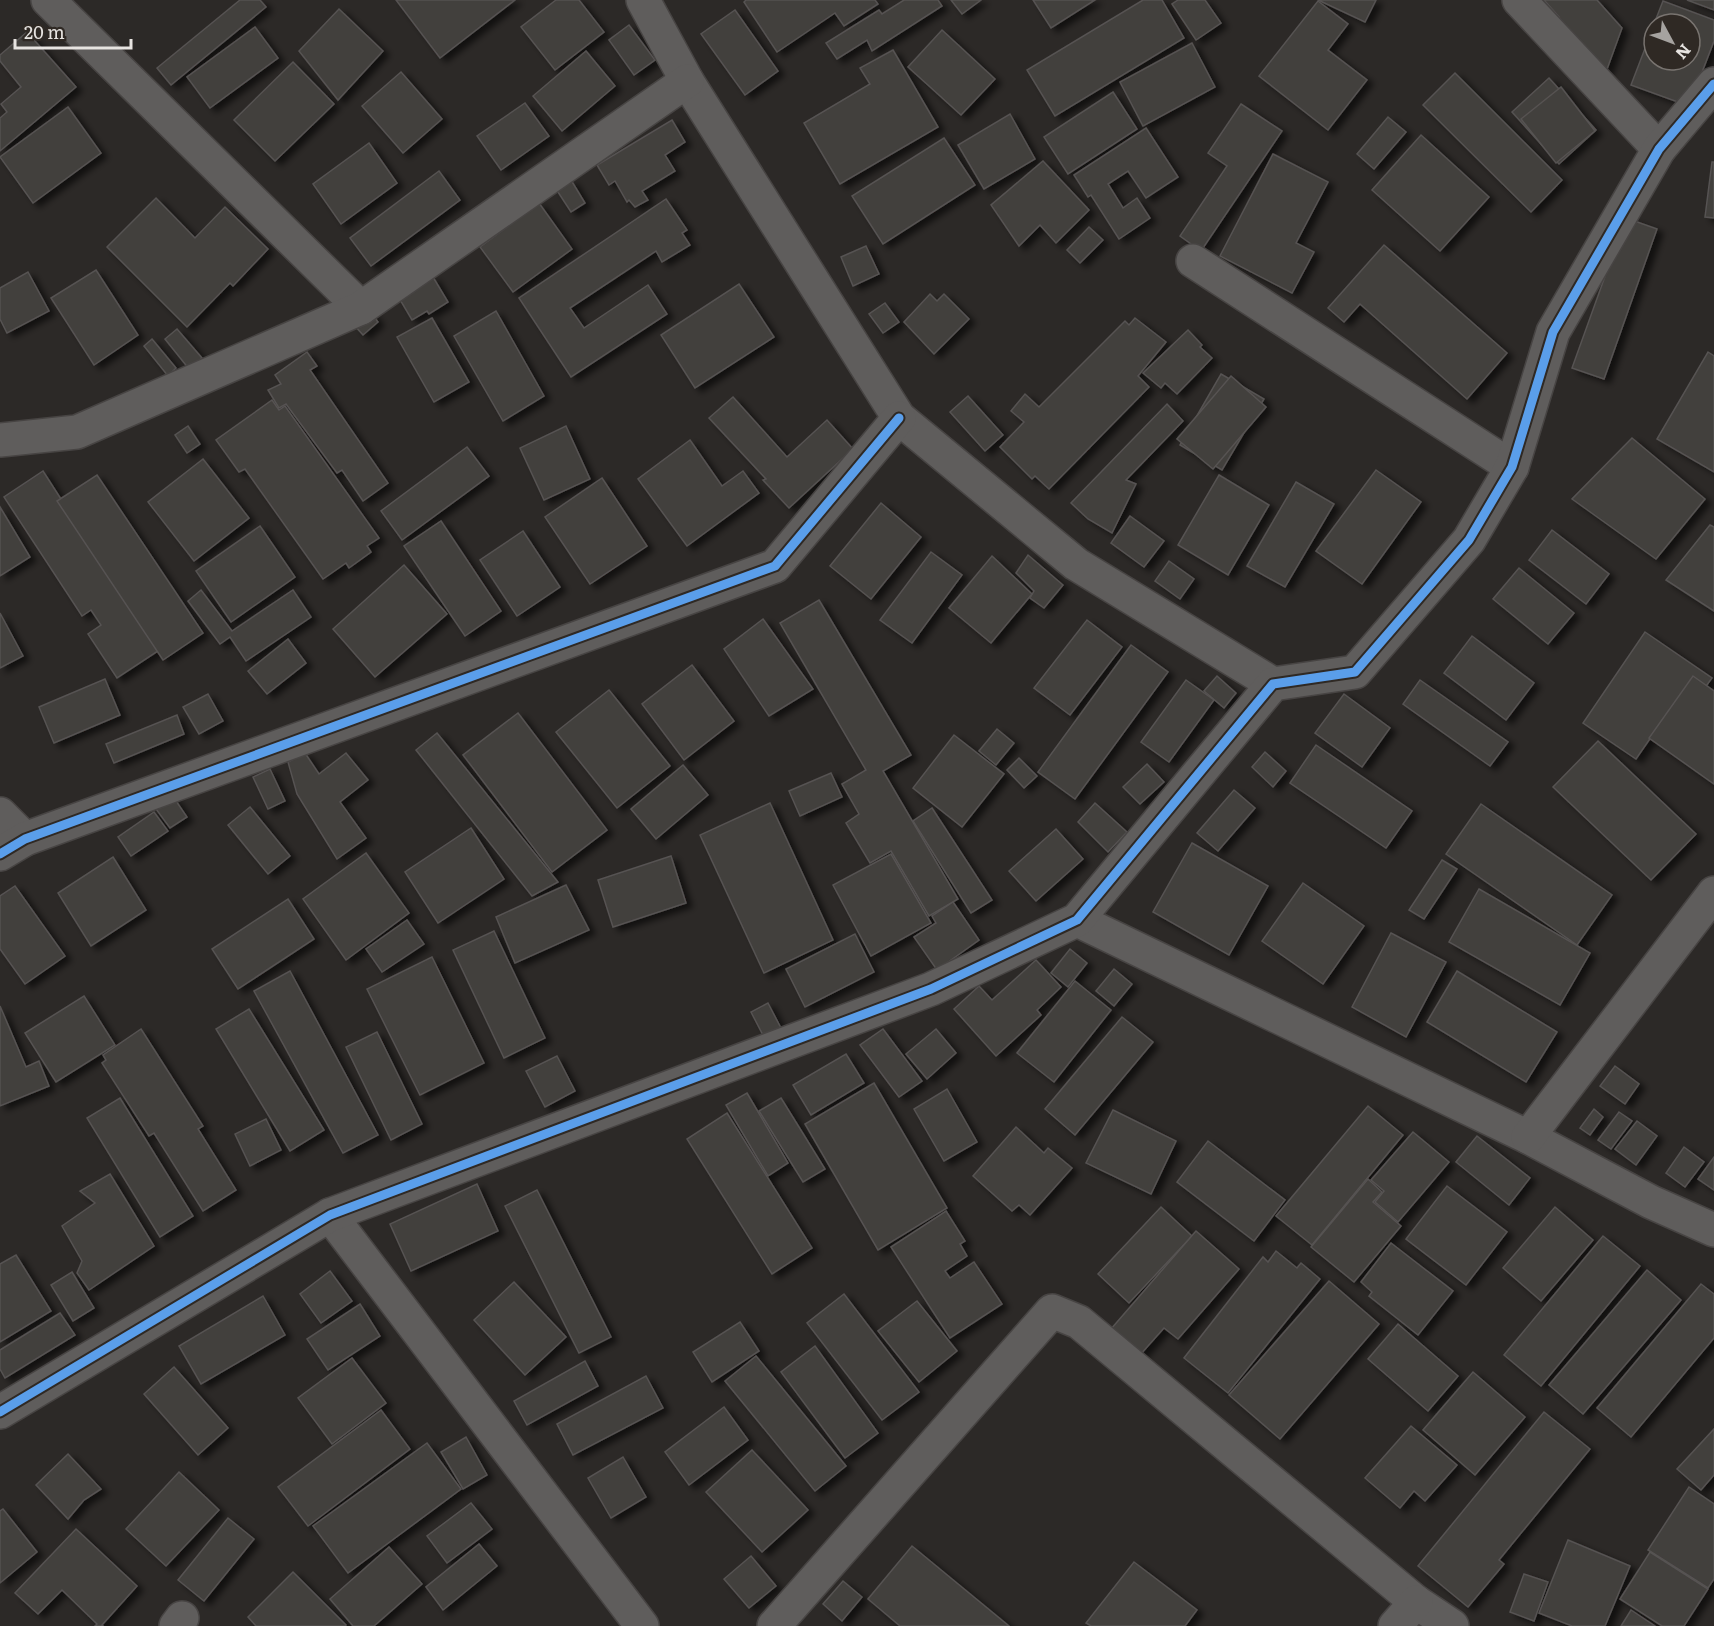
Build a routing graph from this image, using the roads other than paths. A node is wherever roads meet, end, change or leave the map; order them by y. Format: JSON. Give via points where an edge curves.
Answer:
{"nodes":[{"id":1,"x":48,"y":0,"type":"edge"},
{"id":2,"x":643,"y":0,"type":"edge"},
{"id":3,"x":1519,"y":0,"type":"edge"},
{"id":4,"x":687,"y":81,"type":"junction"},
{"id":5,"x":1714,"y":84,"type":"edge"},
{"id":6,"x":1659,"y":149,"type":"junction"},
{"id":7,"x":1193,"y":261,"type":"dead end"},
{"id":8,"x":361,"y":308,"type":"junction"},
{"id":9,"x":899,"y":418,"type":"junction"},
{"id":10,"x":0,"y":440,"type":"edge"},
{"id":11,"x":1512,"y":467,"type":"junction"},
{"id":12,"x":1273,"y":684,"type":"junction"},
{"id":13,"x":0,"y":814,"type":"edge"},
{"id":14,"x":12,"y":847,"type":"edge"},
{"id":15,"x":1714,"y":893,"type":"edge"},
{"id":16,"x":1077,"y":920,"type":"junction"},
{"id":17,"x":1528,"y":1137,"type":"junction"},
{"id":18,"x":330,"y":1215,"type":"junction"},
{"id":19,"x":1714,"y":1230,"type":"edge"},
{"id":20,"x":0,"y":1412,"type":"edge"},
{"id":21,"x":1405,"y":1614,"type":"edge"},
{"id":22,"x":642,"y":1626,"type":"edge"},
{"id":23,"x":774,"y":1626,"type":"edge"},
{"id":24,"x":1452,"y":1626,"type":"edge"}],
"edges":[{"from":1,"to":8,"type":"street"},
{"from":2,"to":4,"type":"street"},
{"from":3,"to":6,"type":"street"},
{"from":4,"to":8,"type":"street"},
{"from":4,"to":9,"type":"street"},
{"from":5,"to":6,"type":"street"},
{"from":6,"to":11,"type":"street","via":[[1553,332]]},
{"from":7,"to":11,"type":"street"},
{"from":8,"to":10,"type":"street","via":[[77,432]]},
{"from":9,"to":12,"type":"street","via":[[1076,564]]},
{"from":9,"to":14,"type":"street","via":[[775,566]]},
{"from":11,"to":12,"type":"street","via":[[1469,540],[1355,672]]},
{"from":12,"to":16,"type":"street"},
{"from":13,"to":14,"type":"street"},
{"from":15,"to":17,"type":"street"},
{"from":16,"to":17,"type":"street"},
{"from":16,"to":18,"type":"street","via":[[931,989]]},
{"from":17,"to":19,"type":"street","via":[[1651,1202]]},
{"from":18,"to":20,"type":"street"},
{"from":18,"to":22,"type":"street"},
{"from":21,"to":23,"type":"street","via":[[1079,1322],[1052,1311]]},
{"from":21,"to":24,"type":"street"}]}
